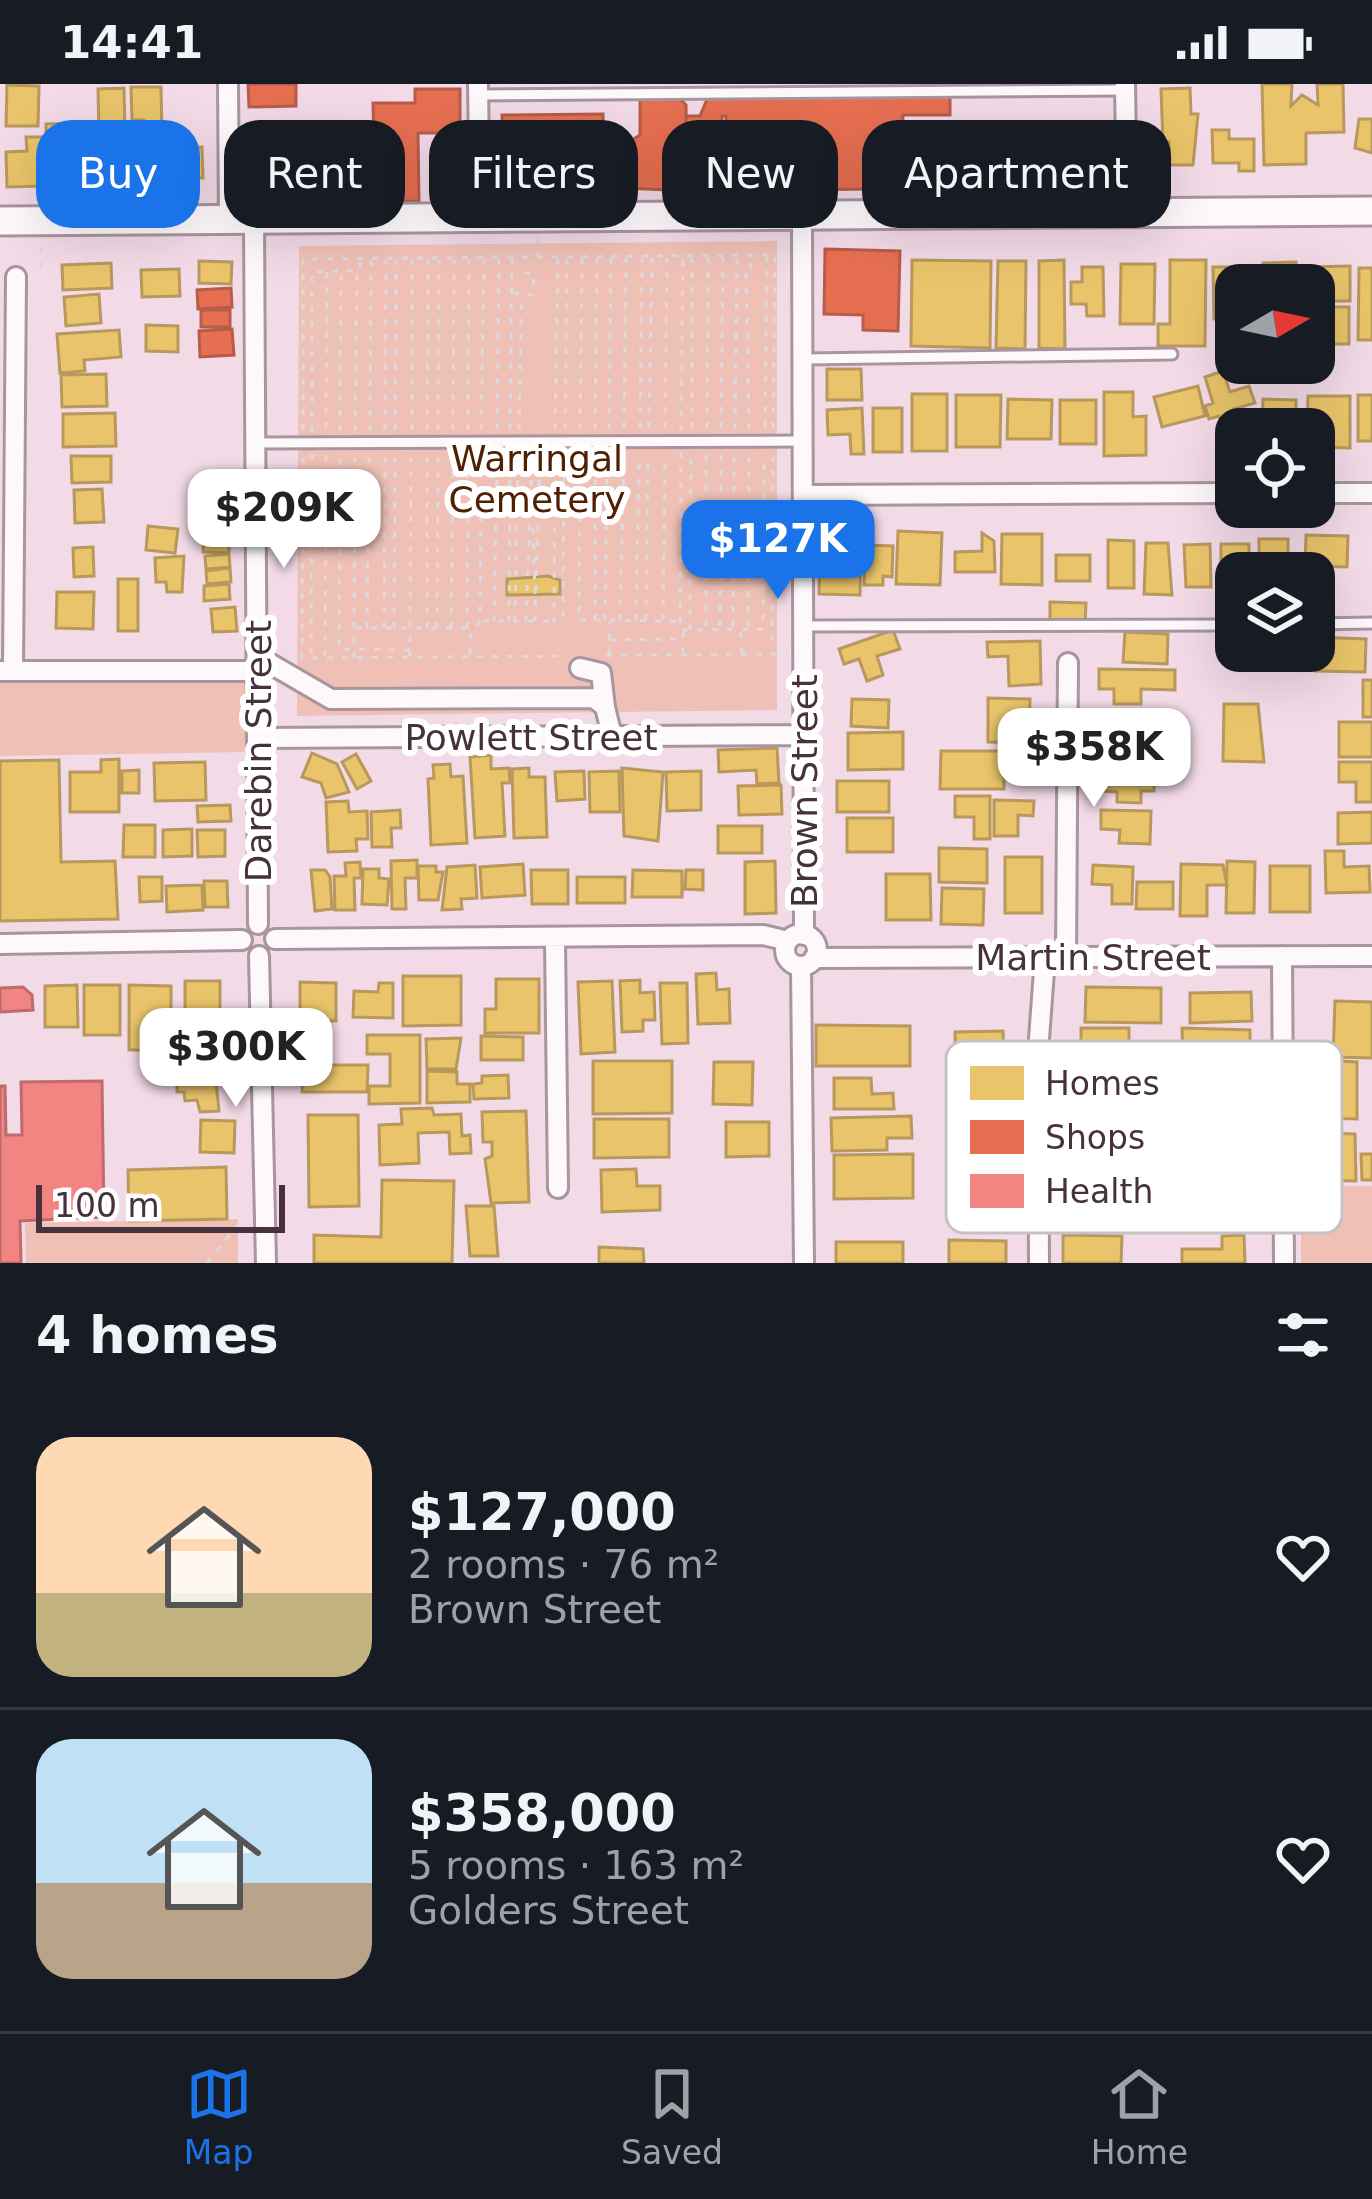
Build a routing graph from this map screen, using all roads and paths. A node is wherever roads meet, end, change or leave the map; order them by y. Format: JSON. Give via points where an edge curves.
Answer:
{"nodes":[{"id":1,"x":228,"y":84,"type":"edge"},
{"id":2,"x":1125,"y":87,"type":"edge"},
{"id":3,"x":478,"y":89,"type":"edge"},
{"id":4,"x":232,"y":120,"type":"edge"},
{"id":5,"x":478,"y":120,"type":"edge"},
{"id":6,"x":1126,"y":120,"type":"edge"},
{"id":7,"x":1372,"y":211,"type":"edge"},
{"id":8,"x":1171,"y":212,"type":"edge"},
{"id":9,"x":224,"y":219,"type":"edge"},
{"id":10,"x":0,"y":221,"type":"edge"},
{"id":11,"x":243,"y":228,"type":"edge"},
{"id":12,"x":803,"y":228,"type":"edge"},
{"id":13,"x":41,"y":247,"type":"dead end"},
{"id":14,"x":752,"y":255,"type":"junction"},
{"id":15,"x":682,"y":256,"type":"junction"},
{"id":16,"x":484,"y":257,"type":"junction"},
{"id":17,"x":499,"y":257,"type":"junction"},
{"id":18,"x":512,"y":257,"type":"junction"},
{"id":19,"x":531,"y":257,"type":"junction"},
{"id":20,"x":412,"y":258,"type":"junction"},
{"id":21,"x":454,"y":258,"type":"junction"},
{"id":22,"x":469,"y":258,"type":"junction"},
{"id":23,"x":371,"y":259,"type":"junction"},
{"id":24,"x":41,"y":269,"type":"dead end"},
{"id":25,"x":327,"y":271,"type":"dead end"},
{"id":26,"x":341,"y":271,"type":"dead end"},
{"id":27,"x":357,"y":271,"type":"dead end"},
{"id":28,"x":513,"y":272,"type":"junction"},
{"id":29,"x":531,"y":272,"type":"junction"},
{"id":30,"x":16,"y":277,"type":"dead end"},
{"id":31,"x":513,"y":293,"type":"junction"},
{"id":32,"x":522,"y":294,"type":"junction"},
{"id":33,"x":1172,"y":354,"type":"dead end"},
{"id":34,"x":805,"y":359,"type":"junction"},
{"id":35,"x":769,"y":440,"type":"junction"},
{"id":36,"x":804,"y":440,"type":"junction"},
{"id":37,"x":681,"y":441,"type":"junction"},
{"id":38,"x":749,"y":441,"type":"junction"},
{"id":39,"x":412,"y":442,"type":"junction"},
{"id":40,"x":453,"y":442,"type":"junction"},
{"id":41,"x":468,"y":442,"type":"junction"},
{"id":42,"x":481,"y":442,"type":"junction"},
{"id":43,"x":497,"y":442,"type":"junction"},
{"id":44,"x":514,"y":442,"type":"junction"},
{"id":45,"x":536,"y":442,"type":"junction"},
{"id":46,"x":256,"y":443,"type":"junction"},
{"id":47,"x":303,"y":443,"type":"junction"},
{"id":48,"x":326,"y":443,"type":"junction"},
{"id":49,"x":340,"y":443,"type":"junction"},
{"id":50,"x":355,"y":443,"type":"junction"},
{"id":51,"x":370,"y":443,"type":"junction"},
{"id":52,"x":1215,"y":493,"type":"edge"},
{"id":53,"x":1335,"y":493,"type":"edge"},
{"id":54,"x":1372,"y":493,"type":"edge"},
{"id":55,"x":805,"y":495,"type":"junction"},
{"id":56,"x":531,"y":528,"type":"junction"},
{"id":57,"x":535,"y":597,"type":"junction"},
{"id":58,"x":579,"y":620,"type":"dead end"},
{"id":59,"x":610,"y":620,"type":"junction"},
{"id":60,"x":479,"y":621,"type":"junction"},
{"id":61,"x":494,"y":621,"type":"junction"},
{"id":62,"x":512,"y":621,"type":"junction"},
{"id":63,"x":526,"y":621,"type":"junction"},
{"id":64,"x":535,"y":621,"type":"junction"},
{"id":65,"x":554,"y":621,"type":"dead end"},
{"id":66,"x":680,"y":621,"type":"junction"},
{"id":67,"x":1372,"y":623,"type":"edge"},
{"id":68,"x":1335,"y":624,"type":"edge"},
{"id":69,"x":1215,"y":625,"type":"edge"},
{"id":70,"x":805,"y":626,"type":"junction"},
{"id":71,"x":354,"y":628,"type":"junction"},
{"id":72,"x":367,"y":628,"type":"junction"},
{"id":73,"x":410,"y":628,"type":"junction"},
{"id":74,"x":451,"y":628,"type":"junction"},
{"id":75,"x":467,"y":628,"type":"junction"},
{"id":76,"x":475,"y":628,"type":"junction"},
{"id":77,"x":741,"y":629,"type":"junction"},
{"id":78,"x":748,"y":629,"type":"junction"},
{"id":79,"x":683,"y":630,"type":"junction"},
{"id":80,"x":683,"y":639,"type":"junction"},
{"id":81,"x":772,"y":641,"type":"dead end"},
{"id":82,"x":609,"y":648,"type":"junction"},
{"id":83,"x":354,"y":649,"type":"junction"},
{"id":84,"x":410,"y":650,"type":"junction"},
{"id":85,"x":742,"y":654,"type":"junction"},
{"id":86,"x":791,"y":654,"type":"dead end"},
{"id":87,"x":683,"y":655,"type":"junction"},
{"id":88,"x":470,"y":656,"type":"junction"},
{"id":89,"x":410,"y":657,"type":"junction"},
{"id":90,"x":325,"y":658,"type":"junction"},
{"id":91,"x":354,"y":658,"type":"junction"},
{"id":92,"x":1068,"y":662,"type":"dead end"},
{"id":93,"x":257,"y":663,"type":"junction"},
{"id":94,"x":580,"y":668,"type":"dead end"},
{"id":95,"x":7,"y":671,"type":"edge"},
{"id":96,"x":605,"y":682,"type":"junction"},
{"id":97,"x":605,"y":707,"type":"junction"},
{"id":98,"x":805,"y":735,"type":"junction"},
{"id":99,"x":612,"y":736,"type":"junction"},
{"id":100,"x":257,"y":738,"type":"junction"},
{"id":101,"x":258,"y":924,"type":"junction"},
{"id":102,"x":796,"y":938,"type":"junction"},
{"id":103,"x":274,"y":939,"type":"junction"},
{"id":104,"x":555,"y":939,"type":"junction"},
{"id":105,"x":242,"y":940,"type":"junction"},
{"id":106,"x":0,"y":944,"type":"edge"},
{"id":107,"x":259,"y":956,"type":"junction"},
{"id":108,"x":1282,"y":956,"type":"junction"},
{"id":109,"x":1372,"y":956,"type":"edge"},
{"id":110,"x":1066,"y":957,"type":"junction"},
{"id":111,"x":1045,"y":958,"type":"junction"},
{"id":112,"x":808,"y":962,"type":"junction"},
{"id":113,"x":1039,"y":1041,"type":"edge"},
{"id":114,"x":1283,"y":1041,"type":"edge"},
{"id":115,"x":558,"y":1188,"type":"dead end"},
{"id":116,"x":239,"y":1223,"type":"dead end"},
{"id":117,"x":1039,"y":1233,"type":"edge"},
{"id":118,"x":1284,"y":1233,"type":"edge"},
{"id":119,"x":206,"y":1263,"type":"edge"},
{"id":120,"x":266,"y":1263,"type":"edge"},
{"id":121,"x":804,"y":1263,"type":"edge"},
{"id":122,"x":1039,"y":1263,"type":"edge"},
{"id":123,"x":1284,"y":1263,"type":"edge"}],
"edges":[{"from":1,"to":4,"type":"street","name":"Darebin Street"},
{"from":2,"to":3,"type":"lane"},
{"from":2,"to":6,"type":"street"},
{"from":3,"to":5,"type":"street"},
{"from":7,"to":8,"type":"main road"},
{"from":9,"to":10,"type":"main road"},
{"from":11,"to":46,"type":"street","name":"Darebin Street"},
{"from":12,"to":34,"type":"street","name":"Brown Street"},
{"from":13,"to":24,"type":"path"},
{"from":14,"to":15,"type":"path"},
{"from":14,"to":35,"type":"path","via":[[776,255]]},
{"from":14,"to":38,"type":"path"},
{"from":15,"to":19,"type":"path"},
{"from":15,"to":37,"type":"path"},
{"from":16,"to":17,"type":"path"},
{"from":16,"to":22,"type":"path"},
{"from":16,"to":42,"type":"path"},
{"from":17,"to":18,"type":"path"},
{"from":17,"to":43,"type":"path"},
{"from":18,"to":19,"type":"path"},
{"from":18,"to":28,"type":"path"},
{"from":19,"to":29,"type":"path"},
{"from":20,"to":21,"type":"path"},
{"from":20,"to":23,"type":"path"},
{"from":20,"to":39,"type":"path"},
{"from":21,"to":22,"type":"path"},
{"from":21,"to":40,"type":"path"},
{"from":22,"to":41,"type":"path"},
{"from":23,"to":47,"type":"path","via":[[303,259]]},
{"from":23,"to":51,"type":"path"},
{"from":25,"to":48,"type":"path"},
{"from":26,"to":49,"type":"path"},
{"from":27,"to":50,"type":"path"},
{"from":28,"to":29,"type":"path"},
{"from":28,"to":31,"type":"path"},
{"from":29,"to":32,"type":"path","via":[[533,295]]},
{"from":30,"to":95,"type":"street"},
{"from":31,"to":32,"type":"path"},
{"from":31,"to":44,"type":"path"},
{"from":32,"to":44,"type":"path"},
{"from":33,"to":34,"type":"lane"},
{"from":34,"to":36,"type":"street","name":"Brown Street"},
{"from":35,"to":36,"type":"lane"},
{"from":35,"to":38,"type":"lane"},
{"from":35,"to":78,"type":"path","via":[[763,629]]},
{"from":35,"to":81,"type":"path"},
{"from":36,"to":55,"type":"street","name":"Brown Street"},
{"from":37,"to":38,"type":"lane"},
{"from":37,"to":45,"type":"lane"},
{"from":37,"to":66,"type":"path"},
{"from":38,"to":78,"type":"path"},
{"from":39,"to":40,"type":"lane"},
{"from":39,"to":51,"type":"lane"},
{"from":39,"to":73,"type":"path"},
{"from":40,"to":41,"type":"lane"},
{"from":40,"to":74,"type":"path"},
{"from":41,"to":42,"type":"lane"},
{"from":41,"to":75,"type":"path"},
{"from":42,"to":43,"type":"lane"},
{"from":42,"to":60,"type":"path"},
{"from":43,"to":44,"type":"lane"},
{"from":43,"to":61,"type":"path"},
{"from":44,"to":45,"type":"lane"},
{"from":44,"to":62,"type":"path"},
{"from":45,"to":56,"type":"path"},
{"from":45,"to":57,"type":"path"},
{"from":46,"to":47,"type":"lane"},
{"from":46,"to":93,"type":"street","name":"Darebin Street"},
{"from":47,"to":48,"type":"lane"},
{"from":47,"to":90,"type":"path","via":[[302,658]]},
{"from":48,"to":49,"type":"lane"},
{"from":48,"to":90,"type":"path"},
{"from":49,"to":50,"type":"lane"},
{"from":49,"to":83,"type":"path","via":[[339,649]]},
{"from":50,"to":51,"type":"lane"},
{"from":50,"to":71,"type":"path"},
{"from":51,"to":72,"type":"path"},
{"from":52,"to":55,"type":"street"},
{"from":53,"to":54,"type":"street"},
{"from":55,"to":70,"type":"street","name":"Brown Street"},
{"from":56,"to":57,"type":"path"},
{"from":56,"to":63,"type":"path"},
{"from":57,"to":64,"type":"path"},
{"from":58,"to":59,"type":"path"},
{"from":59,"to":66,"type":"path"},
{"from":59,"to":82,"type":"path"},
{"from":60,"to":61,"type":"path"},
{"from":60,"to":76,"type":"path"},
{"from":61,"to":62,"type":"path"},
{"from":62,"to":63,"type":"path"},
{"from":63,"to":64,"type":"path"},
{"from":64,"to":65,"type":"path"},
{"from":66,"to":79,"type":"path"},
{"from":67,"to":68,"type":"lane"},
{"from":69,"to":70,"type":"lane"},
{"from":70,"to":98,"type":"street","name":"Brown Street"},
{"from":71,"to":72,"type":"path"},
{"from":71,"to":83,"type":"path"},
{"from":72,"to":73,"type":"path"},
{"from":73,"to":74,"type":"path"},
{"from":73,"to":84,"type":"path"},
{"from":74,"to":75,"type":"path"},
{"from":75,"to":76,"type":"path"},
{"from":76,"to":88,"type":"path"},
{"from":77,"to":78,"type":"path"},
{"from":77,"to":79,"type":"path"},
{"from":77,"to":85,"type":"path"},
{"from":79,"to":80,"type":"path"},
{"from":80,"to":82,"type":"path"},
{"from":80,"to":87,"type":"path"},
{"from":82,"to":87,"type":"path"},
{"from":82,"to":88,"type":"path"},
{"from":82,"to":96,"type":"street"},
{"from":83,"to":84,"type":"path"},
{"from":83,"to":91,"type":"path"},
{"from":84,"to":89,"type":"path"},
{"from":85,"to":86,"type":"path"},
{"from":85,"to":87,"type":"path"},
{"from":88,"to":89,"type":"path"},
{"from":89,"to":91,"type":"path"},
{"from":90,"to":91,"type":"path"},
{"from":92,"to":110,"type":"street"},
{"from":93,"to":95,"type":"street"},
{"from":93,"to":97,"type":"street","via":[[331,699],[594,698]]},
{"from":93,"to":100,"type":"street","name":"Darebin Street"},
{"from":94,"to":96,"type":"street","via":[[595,668]]},
{"from":96,"to":97,"type":"street"},
{"from":97,"to":99,"type":"street"},
{"from":98,"to":99,"type":"street","name":"Powlett Street"},
{"from":98,"to":102,"type":"street","name":"Brown Street"},
{"from":99,"to":100,"type":"street","name":"Powlett Street"},
{"from":100,"to":101,"type":"street","name":"Darebin Street"},
{"from":101,"to":103,"type":"street"},
{"from":101,"to":105,"type":"street"},
{"from":102,"to":104,"type":"street"},
{"from":102,"to":112,"type":"street","via":[[815,944]]},
{"from":102,"to":112,"type":"street","via":[[786,956]]},
{"from":103,"to":104,"type":"street"},
{"from":103,"to":107,"type":"street"},
{"from":104,"to":115,"type":"street"},
{"from":105,"to":106,"type":"street"},
{"from":105,"to":107,"type":"street"},
{"from":107,"to":120,"type":"street"},
{"from":108,"to":109,"type":"street","name":"Martin Street"},
{"from":108,"to":110,"type":"street","name":"Martin Street"},
{"from":108,"to":114,"type":"street"},
{"from":110,"to":111,"type":"street","name":"Martin Street"},
{"from":111,"to":112,"type":"street","name":"Martin Street"},
{"from":111,"to":113,"type":"street"},
{"from":112,"to":121,"type":"street"},
{"from":116,"to":119,"type":"path"},
{"from":117,"to":122,"type":"street"},
{"from":118,"to":123,"type":"street"}]}
